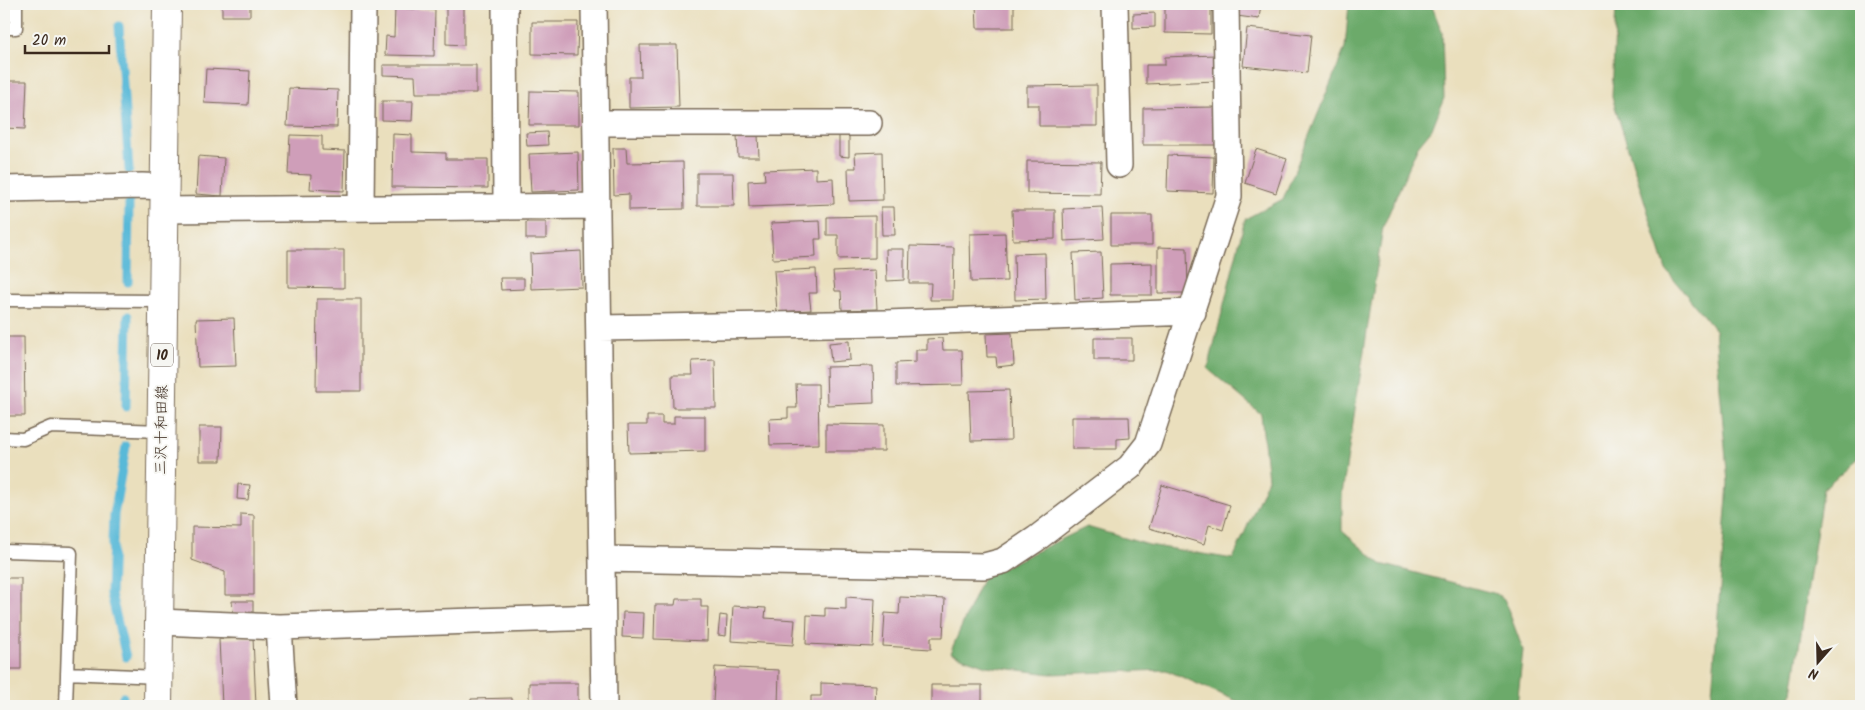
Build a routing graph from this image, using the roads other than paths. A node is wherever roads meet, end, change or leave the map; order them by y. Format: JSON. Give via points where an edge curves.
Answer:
{"nodes":[{"id":1,"x":16,"y":4,"type":"edge"},
{"id":2,"x":168,"y":4,"type":"edge"},
{"id":3,"x":363,"y":4,"type":"edge"},
{"id":4,"x":505,"y":4,"type":"edge"},
{"id":5,"x":594,"y":4,"type":"edge"},
{"id":6,"x":1115,"y":4,"type":"edge"},
{"id":7,"x":1226,"y":4,"type":"edge"},
{"id":8,"x":4,"y":28,"type":"edge"},
{"id":9,"x":596,"y":123,"type":"junction"},
{"id":10,"x":869,"y":123,"type":"dead end"},
{"id":11,"x":1119,"y":165,"type":"dead end"},
{"id":12,"x":4,"y":189,"type":"edge"},
{"id":13,"x":165,"y":199,"type":"junction"},
{"id":14,"x":506,"y":206,"type":"junction"},
{"id":15,"x":597,"y":206,"type":"junction"},
{"id":16,"x":361,"y":207,"type":"junction"},
{"id":17,"x":4,"y":300,"type":"edge"},
{"id":18,"x":163,"y":301,"type":"junction"},
{"id":19,"x":1193,"y":312,"type":"junction"},
{"id":20,"x":600,"y":328,"type":"junction"},
{"id":21,"x":161,"y":431,"type":"junction"},
{"id":22,"x":4,"y":438,"type":"edge"},
{"id":23,"x":4,"y":551,"type":"edge"},
{"id":24,"x":602,"y":559,"type":"junction"},
{"id":25,"x":602,"y":617,"type":"junction"},
{"id":26,"x":159,"y":622,"type":"junction"},
{"id":27,"x":280,"y":627,"type":"junction"},
{"id":28,"x":67,"y":673,"type":"junction"},
{"id":29,"x":158,"y":677,"type":"junction"},
{"id":30,"x":66,"y":706,"type":"edge"},
{"id":31,"x":158,"y":706,"type":"edge"},
{"id":32,"x":284,"y":706,"type":"edge"},
{"id":33,"x":604,"y":706,"type":"edge"}],
"edges":[{"from":1,"to":8,"type":"lane","via":[[16,28]]},
{"from":2,"to":13,"type":"main road","name":"三沢十和田線","number":"10"},
{"from":3,"to":16,"type":"street"},
{"from":4,"to":14,"type":"street"},
{"from":5,"to":9,"type":"street"},
{"from":6,"to":11,"type":"street"},
{"from":7,"to":19,"type":"street","via":[[1229,196]]},
{"from":9,"to":10,"type":"street"},
{"from":9,"to":15,"type":"street"},
{"from":12,"to":13,"type":"street","via":[[142,186]]},
{"from":13,"to":16,"type":"street"},
{"from":13,"to":18,"type":"main road","name":"三沢十和田線","number":"10"},
{"from":14,"to":15,"type":"street"},
{"from":14,"to":16,"type":"street"},
{"from":15,"to":20,"type":"street"},
{"from":17,"to":18,"type":"lane"},
{"from":18,"to":21,"type":"main road","name":"三沢十和田線","number":"10"},
{"from":19,"to":20,"type":"street"},
{"from":19,"to":24,"type":"street","via":[[1148,444],[1130,468],[1004,561],[984,566]]},
{"from":20,"to":24,"type":"street"},
{"from":21,"to":22,"type":"lane","via":[[51,427],[23,439]]},
{"from":21,"to":26,"type":"main road","name":"三沢十和田線","number":"10"},
{"from":23,"to":28,"type":"lane","via":[[70,553]]},
{"from":24,"to":25,"type":"street"},
{"from":25,"to":27,"type":"street"},
{"from":25,"to":33,"type":"street"},
{"from":26,"to":27,"type":"street"},
{"from":26,"to":29,"type":"main road","name":"三沢十和田線","number":"10"},
{"from":27,"to":32,"type":"street"},
{"from":28,"to":29,"type":"lane"},
{"from":28,"to":30,"type":"lane"},
{"from":29,"to":31,"type":"main road","name":"三沢十和田線","number":"10"}]}
